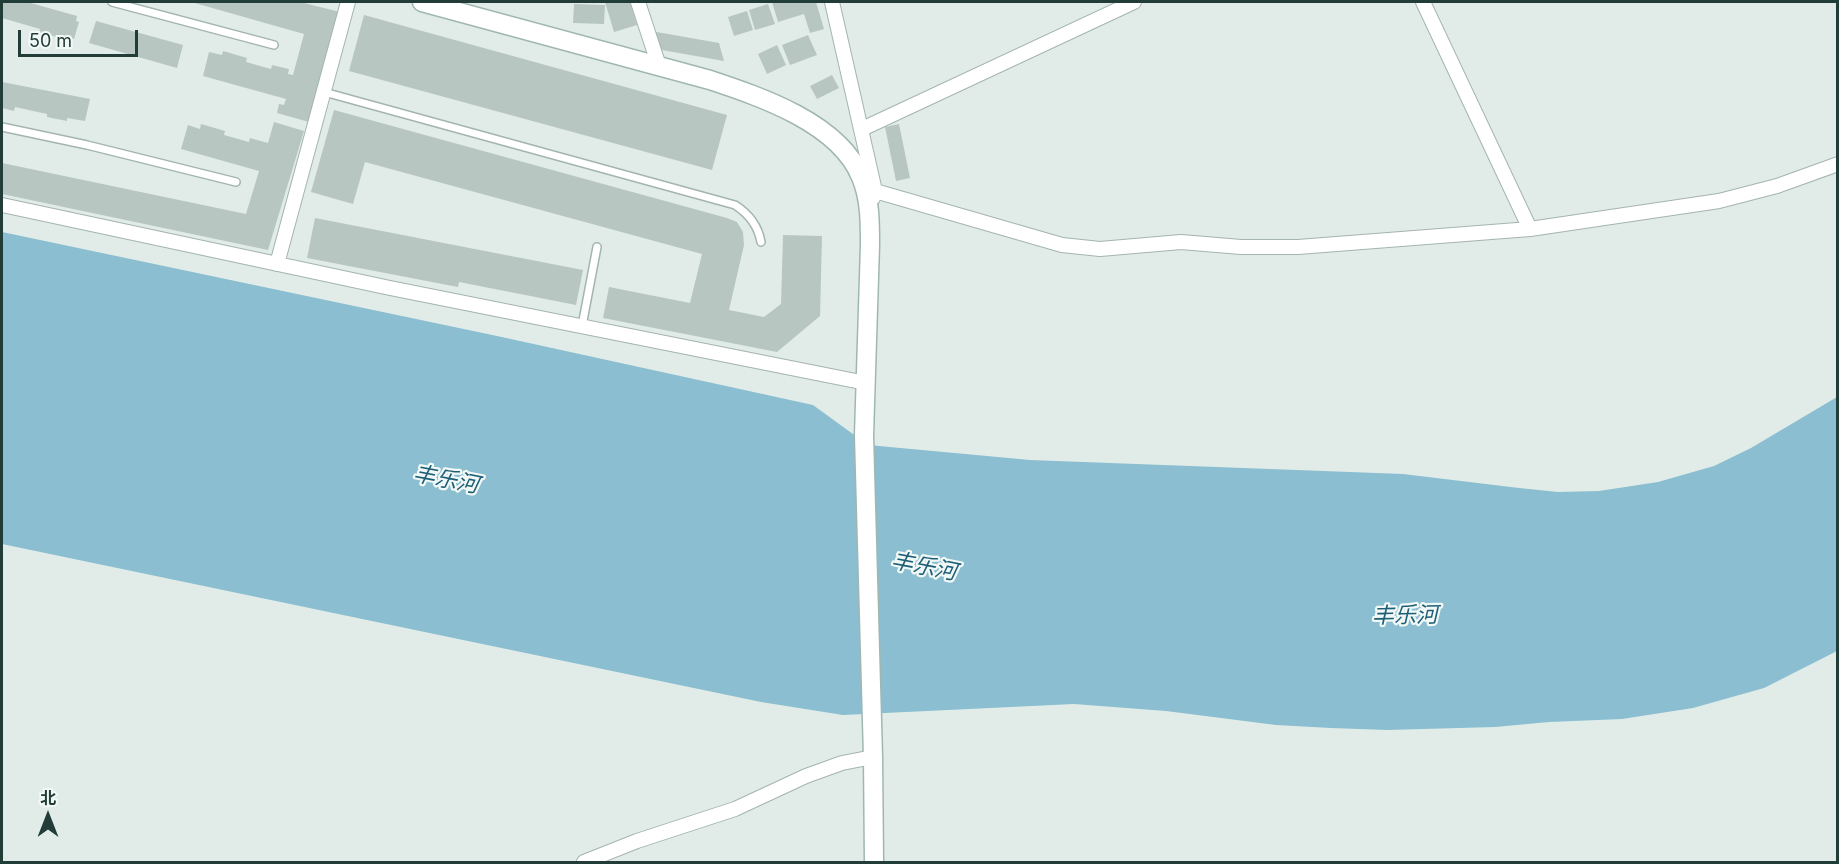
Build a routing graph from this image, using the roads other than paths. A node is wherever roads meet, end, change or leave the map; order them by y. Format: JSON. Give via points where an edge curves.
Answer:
{"nodes":[{"id":1,"x":112,"y":2,"type":"edge"},
{"id":2,"x":348,"y":2,"type":"edge"},
{"id":3,"x":422,"y":2,"type":"edge"},
{"id":4,"x":638,"y":2,"type":"edge"},
{"id":5,"x":832,"y":2,"type":"edge"},
{"id":6,"x":1134,"y":2,"type":"edge"},
{"id":7,"x":1424,"y":2,"type":"edge"},
{"id":8,"x":274,"y":45,"type":"dead end"},
{"id":9,"x":659,"y":66,"type":"junction"},
{"id":10,"x":324,"y":92,"type":"junction"},
{"id":11,"x":2,"y":127,"type":"edge"},
{"id":12,"x":862,"y":129,"type":"junction"},
{"id":13,"x":1838,"y":164,"type":"edge"},
{"id":14,"x":236,"y":182,"type":"dead end"},
{"id":15,"x":875,"y":191,"type":"junction"},
{"id":16,"x":2,"y":206,"type":"edge"},
{"id":17,"x":869,"y":214,"type":"junction"},
{"id":18,"x":1530,"y":230,"type":"junction"},
{"id":19,"x":761,"y":242,"type":"dead end"},
{"id":20,"x":597,"y":247,"type":"dead end"},
{"id":21,"x":277,"y":264,"type":"junction"},
{"id":22,"x":582,"y":326,"type":"junction"},
{"id":23,"x":866,"y":383,"type":"junction"},
{"id":24,"x":873,"y":757,"type":"junction"},
{"id":25,"x":584,"y":862,"type":"edge"},
{"id":26,"x":874,"y":862,"type":"edge"}],
"edges":[{"from":1,"to":8,"type":"lane"},
{"from":2,"to":10,"type":"street"},
{"from":3,"to":9,"type":"main road"},
{"from":4,"to":9,"type":"street"},
{"from":5,"to":12,"type":"street"},
{"from":6,"to":12,"type":"street"},
{"from":7,"to":18,"type":"street"},
{"from":9,"to":17,"type":"main road","via":[[755,96],[826,134],[855,166]]},
{"from":10,"to":19,"type":"lane","via":[[735,205],[753,221]]},
{"from":10,"to":21,"type":"street"},
{"from":11,"to":14,"type":"lane"},
{"from":12,"to":15,"type":"street"},
{"from":13,"to":18,"type":"street","via":[[1719,201]]},
{"from":15,"to":17,"type":"street"},
{"from":15,"to":18,"type":"street","via":[[1062,245],[1100,249],[1181,242],[1298,248]]},
{"from":16,"to":21,"type":"street"},
{"from":17,"to":23,"type":"main road"},
{"from":20,"to":22,"type":"lane"},
{"from":21,"to":22,"type":"street"},
{"from":22,"to":23,"type":"street"},
{"from":23,"to":24,"type":"main road"},
{"from":24,"to":25,"type":"street","via":[[815,773],[735,809]]},
{"from":24,"to":26,"type":"main road"}]}
